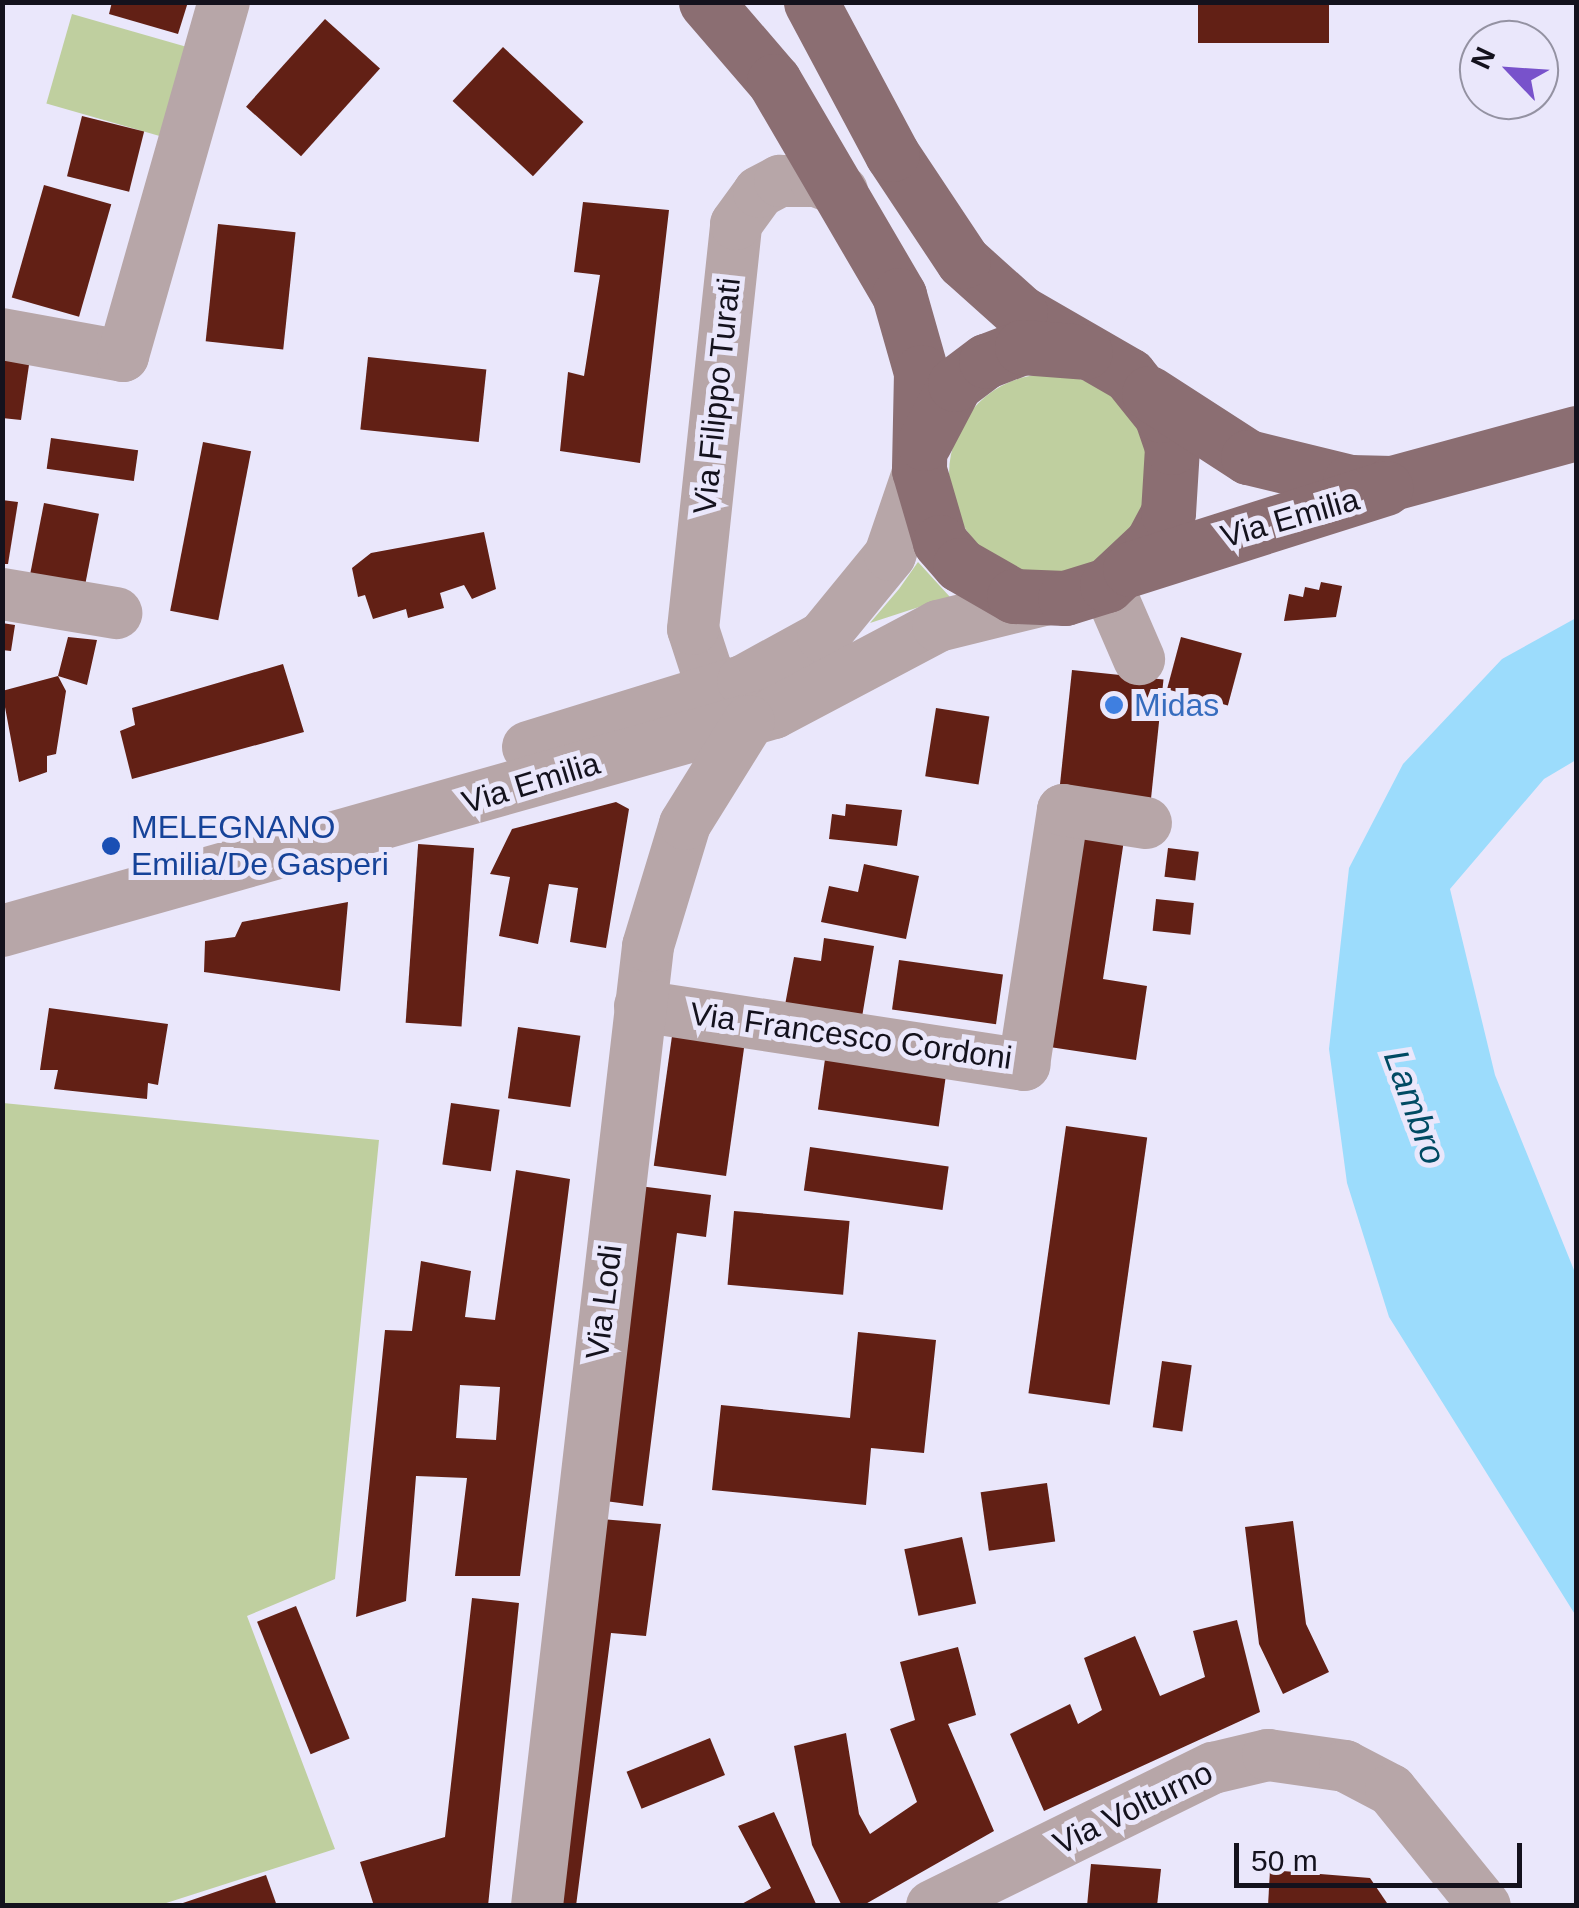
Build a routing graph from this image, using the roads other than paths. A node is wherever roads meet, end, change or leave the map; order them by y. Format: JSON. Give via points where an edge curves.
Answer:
{"nodes":[{"id":1,"x":224,"y":2,"type":"edge"},
{"id":2,"x":706,"y":2,"type":"edge"},
{"id":3,"x":812,"y":2,"type":"edge"},
{"id":4,"x":842,"y":192,"type":"junction"},
{"id":5,"x":2,"y":334,"type":"edge"},
{"id":6,"x":1098,"y":356,"type":"junction"},
{"id":7,"x":1142,"y":388,"type":"junction"},
{"id":8,"x":1576,"y":433,"type":"edge"},
{"id":9,"x":920,"y":461,"type":"junction"},
{"id":10,"x":1392,"y":484,"type":"junction"},
{"id":11,"x":1118,"y":577,"type":"junction"},
{"id":12,"x":2,"y":594,"type":"edge"},
{"id":13,"x":1044,"y":600,"type":"junction"},
{"id":14,"x":116,"y":613,"type":"dead end"},
{"id":15,"x":1139,"y":659,"type":"dead end"},
{"id":16,"x":737,"y":704,"type":"junction"},
{"id":17,"x":1146,"y":823,"type":"dead end"},
{"id":18,"x":2,"y":930,"type":"edge"},
{"id":19,"x":640,"y":1006,"type":"junction"},
{"id":20,"x":948,"y":1902,"type":"edge"},
{"id":21,"x":536,"y":1906,"type":"edge"},
{"id":22,"x":1485,"y":1906,"type":"edge"}],
"edges":[{"from":1,"to":5,"type":"street","via":[[124,356]]},
{"from":2,"to":4,"type":"main road","via":[[747,43]]},
{"from":3,"to":6,"type":"main road","via":[[892,154],[964,261],[1020,312]]},
{"from":4,"to":9,"type":"main road","via":[[908,318],[921,372]]},
{"from":4,"to":16,"type":"street","name":"Via Filippo Turati","via":[[816,181],[780,181],[759,192],[736,224],[693,630],[707,672]]},
{"from":6,"to":7,"type":"main road"},
{"from":6,"to":9,"type":"main road","via":[[1022,347],[986,360],[933,416]]},
{"from":7,"to":10,"type":"main road","name":"Via Emilia","via":[[1200,433],[1248,457],[1316,477]]},
{"from":7,"to":11,"type":"main road","via":[[1161,415],[1174,480],[1168,514]]},
{"from":8,"to":10,"type":"main road","name":"Via Emilia"},
{"from":9,"to":13,"type":"main road","via":[[926,514],[960,566],[1014,596]]},
{"from":9,"to":16,"type":"street","name":"Via Emilia","via":[[897,541],[859,602]]},
{"from":10,"to":11,"type":"main road","name":"Via Emilia","via":[[1346,506]]},
{"from":11,"to":13,"type":"main road"},
{"from":11,"to":15,"type":"street"},
{"from":12,"to":14,"type":"street"},
{"from":13,"to":16,"type":"street","name":"Via Emilia","via":[[938,626],[813,696]]},
{"from":16,"to":18,"type":"street","name":"Via Emilia","via":[[344,805]]},
{"from":16,"to":19,"type":"street","name":"Via Lodi","via":[[672,853]]},
{"from":17,"to":19,"type":"street","name":"Via Francesco Cordoni","via":[[1062,810],[1024,1065]]},
{"from":19,"to":21,"type":"street","name":"Via Lodi"},
{"from":20,"to":22,"type":"street","name":"Via Volturno","via":[[1228,1762],[1280,1755],[1345,1766],[1402,1800]]}]}
